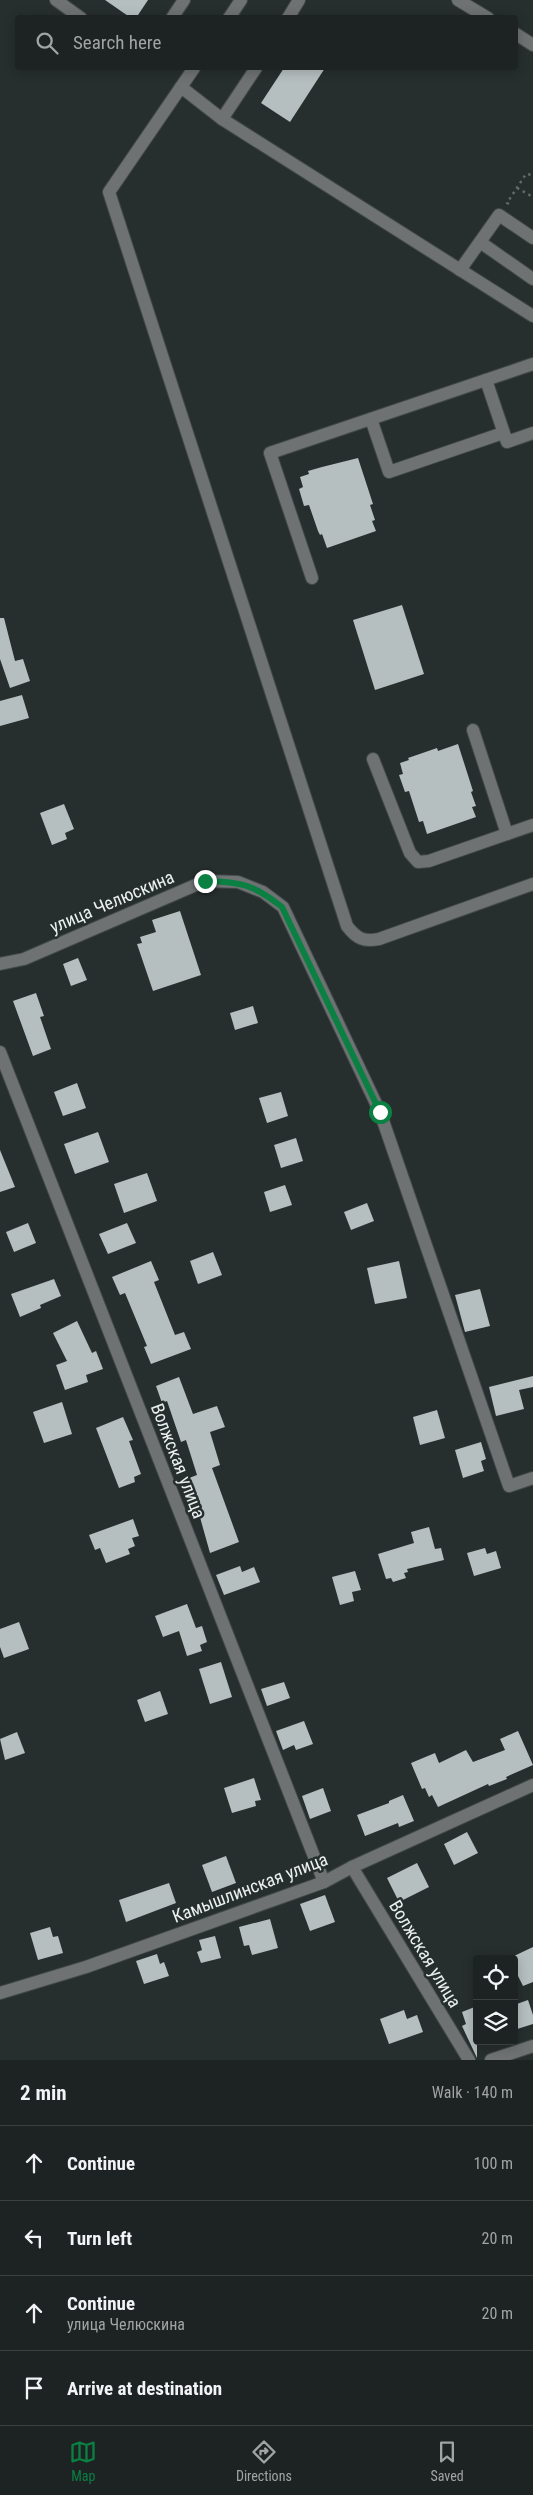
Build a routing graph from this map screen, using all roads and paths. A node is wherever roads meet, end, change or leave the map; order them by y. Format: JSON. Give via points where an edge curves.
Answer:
{"nodes":[{"id":1,"x":184,"y":0,"type":"edge"},
{"id":2,"x":241,"y":0,"type":"edge"},
{"id":3,"x":300,"y":0,"type":"edge"},
{"id":4,"x":458,"y":0,"type":"edge"},
{"id":5,"x":64,"y":2,"type":"edge"},
{"id":6,"x":78,"y":15,"type":"edge"},
{"id":7,"x":174,"y":15,"type":"edge"},
{"id":8,"x":231,"y":15,"type":"edge"},
{"id":9,"x":290,"y":15,"type":"edge"},
{"id":10,"x":483,"y":15,"type":"edge"},
{"id":11,"x":518,"y":35,"type":"edge"},
{"id":12,"x":533,"y":45,"type":"edge"},
{"id":13,"x":193,"y":70,"type":"edge"},
{"id":14,"x":255,"y":70,"type":"edge"},
{"id":15,"x":181,"y":87,"type":"junction"},
{"id":16,"x":222,"y":119,"type":"junction"},
{"id":17,"x":533,"y":175,"type":"edge"},
{"id":18,"x":517,"y":188,"type":"junction"},
{"id":19,"x":533,"y":197,"type":"edge"},
{"id":20,"x":514,"y":207,"type":"dead end"},
{"id":21,"x":533,"y":238,"type":"edge"},
{"id":22,"x":480,"y":242,"type":"junction"},
{"id":23,"x":460,"y":270,"type":"junction"},
{"id":24,"x":533,"y":279,"type":"edge"},
{"id":25,"x":533,"y":316,"type":"edge"},
{"id":26,"x":533,"y":364,"type":"edge"},
{"id":27,"x":486,"y":380,"type":"junction"},
{"id":28,"x":371,"y":419,"type":"junction"},
{"id":29,"x":503,"y":433,"type":"dead end"},
{"id":30,"x":533,"y":433,"type":"edge"},
{"id":31,"x":312,"y":578,"type":"dead end"},
{"id":32,"x":473,"y":730,"type":"dead end"},
{"id":33,"x":373,"y":760,"type":"dead end"},
{"id":34,"x":533,"y":825,"type":"edge"},
{"id":35,"x":507,"y":834,"type":"junction"},
{"id":36,"x":533,"y":884,"type":"edge"},
{"id":37,"x":0,"y":964,"type":"edge"},
{"id":38,"x":0,"y":1052,"type":"edge"},
{"id":39,"x":533,"y":1478,"type":"edge"},
{"id":40,"x":533,"y":1785,"type":"edge"},
{"id":41,"x":352,"y":1867,"type":"junction"},
{"id":42,"x":324,"y":1882,"type":"junction"},
{"id":43,"x":0,"y":1992,"type":"edge"},
{"id":44,"x":533,"y":2046,"type":"edge"},
{"id":45,"x":469,"y":2060,"type":"edge"},
{"id":46,"x":491,"y":2060,"type":"edge"}],
"edges":[{"from":1,"to":7,"type":"street"},
{"from":2,"to":8,"type":"street"},
{"from":3,"to":9,"type":"street"},
{"from":4,"to":10,"type":"street"},
{"from":5,"to":6,"type":"street"},
{"from":11,"to":12,"type":"street"},
{"from":13,"to":15,"type":"street"},
{"from":14,"to":16,"type":"street"},
{"from":15,"to":16,"type":"street"},
{"from":15,"to":36,"type":"street","via":[[109,192],[347,926],[355,936],[366,941],[379,939]]},
{"from":16,"to":23,"type":"street"},
{"from":17,"to":18,"type":"path","via":[[526,174]]},
{"from":18,"to":19,"type":"path"},
{"from":18,"to":20,"type":"path","via":[[507,203]]},
{"from":21,"to":22,"type":"street","via":[[499,215]]},
{"from":22,"to":23,"type":"street"},
{"from":22,"to":24,"type":"street"},
{"from":23,"to":25,"type":"street"},
{"from":26,"to":27,"type":"street"},
{"from":27,"to":28,"type":"street"},
{"from":27,"to":30,"type":"street","via":[[507,442]]},
{"from":28,"to":29,"type":"street","via":[[389,472]]},
{"from":28,"to":31,"type":"street","via":[[270,452]]},
{"from":32,"to":35,"type":"street"},
{"from":33,"to":35,"type":"street","via":[[410,852],[418,862]]},
{"from":34,"to":35,"type":"street"},
{"from":37,"to":39,"type":"street","name":"улица Челюскина","via":[[24,959],[205,881],[238,882],[263,892],[282,907],[380,1112],[509,1486]]},
{"from":38,"to":42,"type":"street","name":"Волжская улица"},
{"from":40,"to":41,"type":"street","name":"Камышлинская улица"},
{"from":41,"to":42,"type":"street","name":"Камышлинская улица"},
{"from":41,"to":45,"type":"street","name":"Волжская улица"},
{"from":42,"to":43,"type":"street","name":"Камышлинская улица","via":[[86,1966]]},
{"from":44,"to":46,"type":"street"}]}
